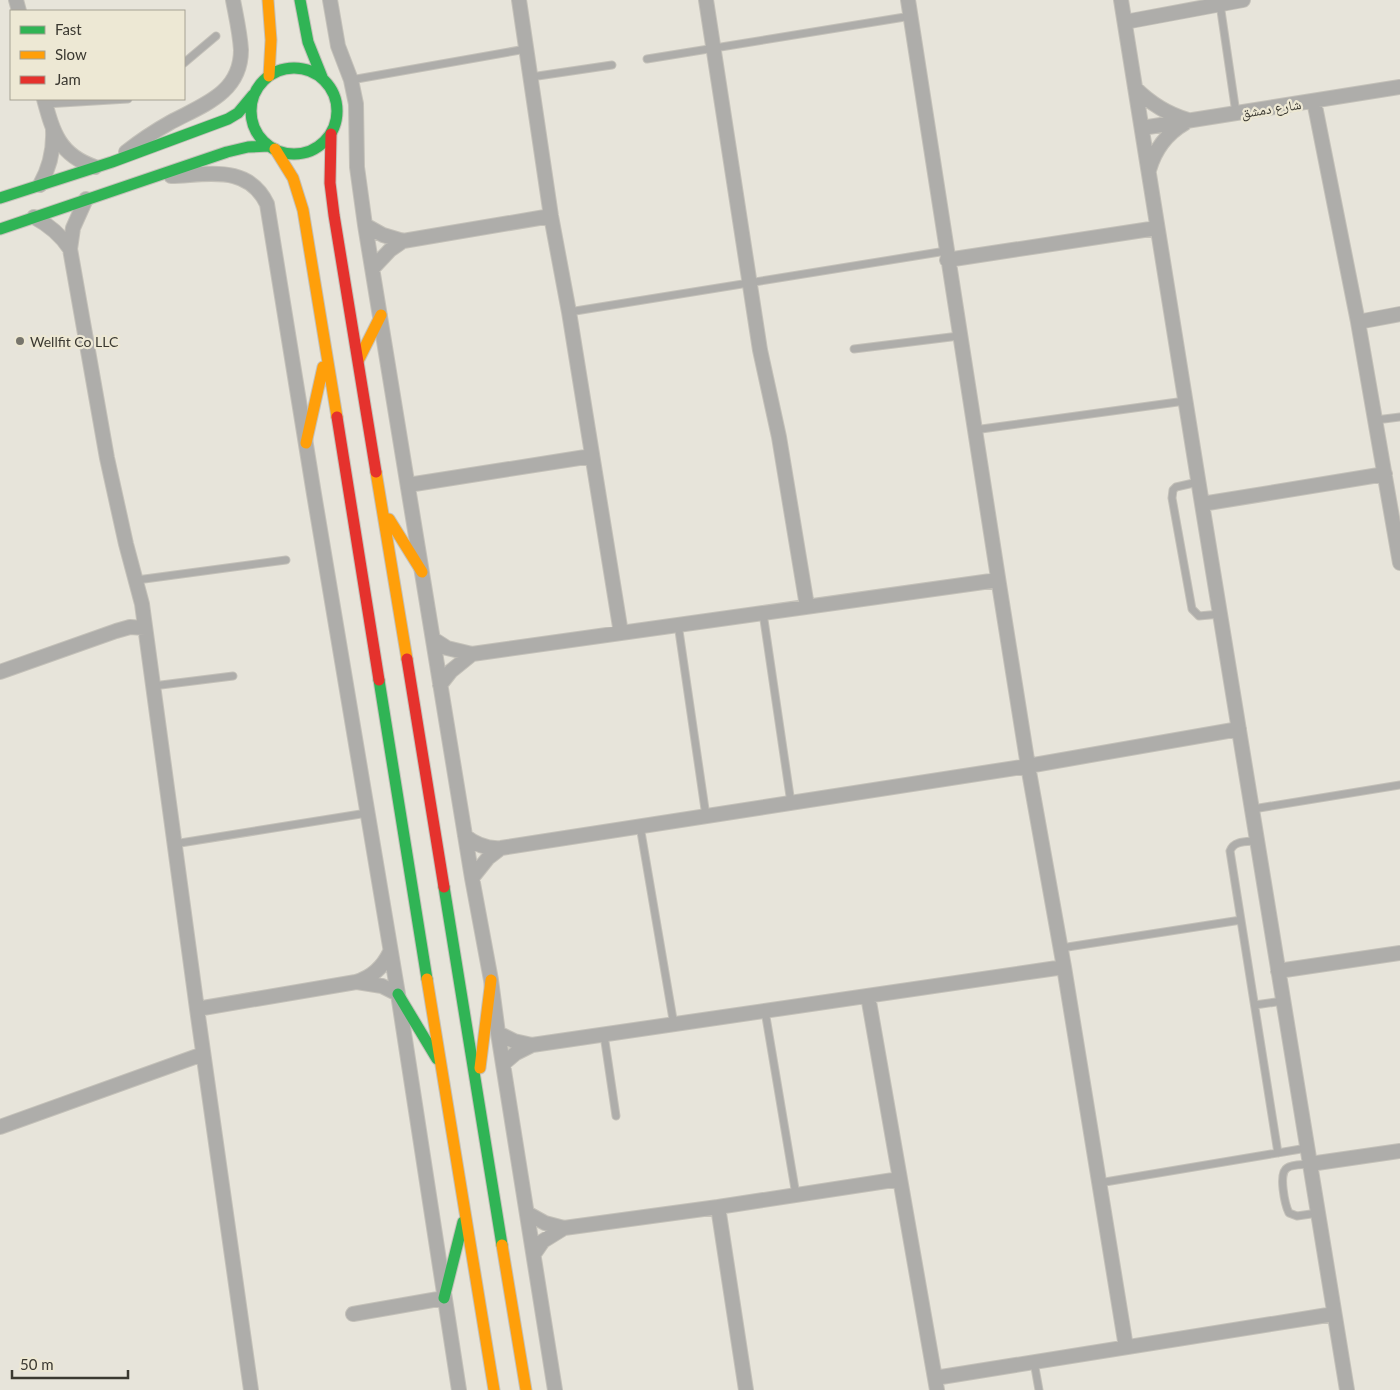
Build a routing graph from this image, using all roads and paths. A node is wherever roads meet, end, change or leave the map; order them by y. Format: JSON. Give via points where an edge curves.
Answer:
{"nodes":[{"id":1,"x":233,"y":0,"type":"edge"},
{"id":2,"x":268,"y":0,"type":"edge"},
{"id":3,"x":300,"y":0,"type":"edge"},
{"id":4,"x":330,"y":0,"type":"edge"},
{"id":5,"x":518,"y":0,"type":"edge"},
{"id":6,"x":706,"y":0,"type":"edge"},
{"id":7,"x":908,"y":0,"type":"edge"},
{"id":8,"x":1121,"y":0,"type":"edge"},
{"id":9,"x":1243,"y":0,"type":"edge"},
{"id":10,"x":1220,"y":4,"type":"junction"},
{"id":11,"x":911,"y":16,"type":"junction"},
{"id":12,"x":1125,"y":22,"type":"junction"},
{"id":13,"x":216,"y":36,"type":"dead end"},
{"id":14,"x":713,"y":48,"type":"junction"},
{"id":15,"x":526,"y":49,"type":"junction"},
{"id":16,"x":647,"y":59,"type":"dead end"},
{"id":17,"x":185,"y":63,"type":"edge"},
{"id":18,"x":612,"y":65,"type":"dead end"},
{"id":19,"x":269,"y":76,"type":"junction"},
{"id":20,"x":322,"y":77,"type":"junction"},
{"id":21,"x":531,"y":77,"type":"junction"},
{"id":22,"x":350,"y":80,"type":"junction"},
{"id":23,"x":1400,"y":87,"type":"edge"},
{"id":24,"x":1136,"y":88,"type":"junction"},
{"id":25,"x":253,"y":95,"type":"junction"},
{"id":26,"x":100,"y":100,"type":"edge"},
{"id":27,"x":1314,"y":101,"type":"junction"},
{"id":28,"x":45,"y":102,"type":"edge"},
{"id":29,"x":1236,"y":113,"type":"junction"},
{"id":30,"x":1188,"y":121,"type":"junction"},
{"id":31,"x":1142,"y":128,"type":"junction"},
{"id":32,"x":53,"y":130,"type":"junction"},
{"id":33,"x":331,"y":134,"type":"junction"},
{"id":34,"x":272,"y":148,"type":"junction"},
{"id":35,"x":112,"y":162,"type":"junction"},
{"id":36,"x":95,"y":167,"type":"junction"},
{"id":37,"x":1148,"y":170,"type":"junction"},
{"id":38,"x":152,"y":177,"type":"junction"},
{"id":39,"x":40,"y":185,"type":"junction"},
{"id":40,"x":0,"y":198,"type":"edge"},
{"id":41,"x":86,"y":199,"type":"junction"},
{"id":42,"x":551,"y":216,"type":"junction"},
{"id":43,"x":34,"y":217,"type":"junction"},
{"id":44,"x":365,"y":225,"type":"junction"},
{"id":45,"x":1157,"y":228,"type":"junction"},
{"id":46,"x":0,"y":229,"type":"edge"},
{"id":47,"x":403,"y":240,"type":"junction"},
{"id":48,"x":70,"y":249,"type":"junction"},
{"id":49,"x":947,"y":255,"type":"junction"},
{"id":50,"x":373,"y":268,"type":"junction"},
{"id":51,"x":750,"y":282,"type":"junction"},
{"id":52,"x":569,"y":312,"type":"junction"},
{"id":53,"x":1400,"y":314,"type":"edge"},
{"id":54,"x":381,"y":315,"type":"junction"},
{"id":55,"x":1358,"y":322,"type":"junction"},
{"id":56,"x":959,"y":336,"type":"junction"},
{"id":57,"x":854,"y":349,"type":"dead end"},
{"id":58,"x":325,"y":356,"type":"junction"},
{"id":59,"x":359,"y":359,"type":"junction"},
{"id":60,"x":1185,"y":401,"type":"junction"},
{"id":61,"x":1400,"y":417,"type":"edge"},
{"id":62,"x":1376,"y":420,"type":"junction"},
{"id":63,"x":974,"y":430,"type":"junction"},
{"id":64,"x":306,"y":443,"type":"junction"},
{"id":65,"x":592,"y":456,"type":"junction"},
{"id":66,"x":1385,"y":474,"type":"junction"},
{"id":67,"x":1198,"y":482,"type":"junction"},
{"id":68,"x":408,"y":485,"type":"junction"},
{"id":69,"x":1202,"y":504,"type":"junction"},
{"id":70,"x":384,"y":510,"type":"junction"},
{"id":71,"x":286,"y":560,"type":"dead end"},
{"id":72,"x":1400,"y":563,"type":"edge"},
{"id":73,"x":422,"y":572,"type":"junction"},
{"id":74,"x":137,"y":580,"type":"junction"},
{"id":75,"x":998,"y":580,"type":"junction"},
{"id":76,"x":807,"y":606,"type":"junction"},
{"id":77,"x":763,"y":612,"type":"junction"},
{"id":78,"x":1220,"y":614,"type":"junction"},
{"id":79,"x":678,"y":624,"type":"junction"},
{"id":80,"x":145,"y":628,"type":"junction"},
{"id":81,"x":621,"y":633,"type":"junction"},
{"id":82,"x":432,"y":639,"type":"junction"},
{"id":83,"x":472,"y":654,"type":"junction"},
{"id":84,"x":0,"y":672,"type":"edge"},
{"id":85,"x":233,"y":676,"type":"dead end"},
{"id":86,"x":440,"y":685,"type":"junction"},
{"id":87,"x":153,"y":686,"type":"junction"},
{"id":88,"x":1240,"y":729,"type":"junction"},
{"id":89,"x":1028,"y":766,"type":"junction"},
{"id":90,"x":1400,"y":785,"type":"edge"},
{"id":91,"x":791,"y":803,"type":"junction"},
{"id":92,"x":1253,"y":809,"type":"junction"},
{"id":93,"x":367,"y":813,"type":"junction"},
{"id":94,"x":706,"y":816,"type":"junction"},
{"id":95,"x":640,"y":826,"type":"junction"},
{"id":96,"x":465,"y":836,"type":"junction"},
{"id":97,"x":1257,"y":841,"type":"junction"},
{"id":98,"x":174,"y":844,"type":"junction"},
{"id":99,"x":501,"y":848,"type":"junction"},
{"id":100,"x":472,"y":878,"type":"junction"},
{"id":101,"x":1241,"y":920,"type":"junction"},
{"id":102,"x":1060,"y":948,"type":"junction"},
{"id":103,"x":390,"y":952,"type":"junction"},
{"id":104,"x":1400,"y":953,"type":"edge"},
{"id":105,"x":1064,"y":966,"type":"junction"},
{"id":106,"x":1278,"y":971,"type":"junction"},
{"id":107,"x":491,"y":980,"type":"junction"},
{"id":108,"x":356,"y":982,"type":"junction"},
{"id":109,"x":398,"y":994,"type":"junction"},
{"id":110,"x":868,"y":996,"type":"junction"},
{"id":111,"x":1283,"y":1001,"type":"junction"},
{"id":112,"x":1255,"y":1005,"type":"junction"},
{"id":113,"x":197,"y":1009,"type":"junction"},
{"id":114,"x":765,"y":1011,"type":"junction"},
{"id":115,"x":674,"y":1025,"type":"junction"},
{"id":116,"x":498,"y":1033,"type":"junction"},
{"id":117,"x":604,"y":1035,"type":"junction"},
{"id":118,"x":532,"y":1045,"type":"junction"},
{"id":119,"x":203,"y":1054,"type":"junction"},
{"id":120,"x":503,"y":1064,"type":"junction"},
{"id":121,"x":442,"y":1069,"type":"junction"},
{"id":122,"x":477,"y":1089,"type":"junction"},
{"id":123,"x":616,"y":1116,"type":"dead end"},
{"id":124,"x":0,"y":1127,"type":"edge"},
{"id":125,"x":1308,"y":1148,"type":"junction"},
{"id":126,"x":1400,"y":1152,"type":"edge"},
{"id":127,"x":1278,"y":1153,"type":"junction"},
{"id":128,"x":1310,"y":1164,"type":"junction"},
{"id":129,"x":900,"y":1179,"type":"junction"},
{"id":130,"x":1099,"y":1183,"type":"junction"},
{"id":131,"x":796,"y":1195,"type":"junction"},
{"id":132,"x":718,"y":1207,"type":"junction"},
{"id":133,"x":466,"y":1212,"type":"junction"},
{"id":134,"x":527,"y":1213,"type":"junction"},
{"id":135,"x":1318,"y":1213,"type":"junction"},
{"id":136,"x":564,"y":1228,"type":"junction"},
{"id":137,"x":534,"y":1254,"type":"junction"},
{"id":138,"x":444,"y":1298,"type":"junction"},
{"id":139,"x":353,"y":1314,"type":"dead end"},
{"id":140,"x":1334,"y":1314,"type":"junction"},
{"id":141,"x":1126,"y":1347,"type":"junction"},
{"id":142,"x":1034,"y":1362,"type":"junction"},
{"id":143,"x":936,"y":1384,"type":"edge"},
{"id":144,"x":251,"y":1390,"type":"edge"},
{"id":145,"x":459,"y":1390,"type":"edge"},
{"id":146,"x":494,"y":1390,"type":"edge"},
{"id":147,"x":526,"y":1390,"type":"edge"},
{"id":148,"x":555,"y":1390,"type":"edge"},
{"id":149,"x":746,"y":1390,"type":"edge"},
{"id":150,"x":1039,"y":1390,"type":"edge"},
{"id":151,"x":1347,"y":1390,"type":"edge"}],
"edges":[{"from":1,"to":35,"type":"street","via":[[241,50],[237,70],[228,88]]},
{"from":2,"to":19,"type":"main road","via":[[272,40]]},
{"from":3,"to":20,"type":"main road","via":[[308,42]]},
{"from":4,"to":22,"type":"street","via":[[338,46]]},
{"from":5,"to":15,"type":"street"},
{"from":6,"to":14,"type":"street"},
{"from":7,"to":11,"type":"street"},
{"from":8,"to":12,"type":"street"},
{"from":9,"to":10,"type":"street"},
{"from":10,"to":12,"type":"street"},
{"from":10,"to":29,"type":"lane"},
{"from":11,"to":14,"type":"lane"},
{"from":11,"to":49,"type":"street"},
{"from":12,"to":24,"type":"street"},
{"from":13,"to":17,"type":"lane"},
{"from":14,"to":16,"type":"lane"},
{"from":14,"to":51,"type":"street"},
{"from":15,"to":21,"type":"street"},
{"from":15,"to":22,"type":"lane"},
{"from":18,"to":21,"type":"lane"},
{"from":19,"to":20,"type":"main road","via":[[290,67],[312,71]]},
{"from":19,"to":25,"type":"main road"},
{"from":20,"to":33,"type":"main road","via":[[336,97],[338,110]]},
{"from":21,"to":42,"type":"street"},
{"from":22,"to":44,"type":"street","via":[[356,104],[357,167]]},
{"from":23,"to":27,"type":"street","name":"شارع دمشق"},
{"from":24,"to":30,"type":"street","via":[[1154,105]]},
{"from":24,"to":31,"type":"street"},
{"from":25,"to":34,"type":"main road","via":[[254,129]]},
{"from":25,"to":35,"type":"main road","via":[[238,113],[228,119]]},
{"from":26,"to":28,"type":"lane"},
{"from":27,"to":29,"type":"street","name":"شارع دمشق"},
{"from":27,"to":55,"type":"street"},
{"from":28,"to":32,"type":"street"},
{"from":29,"to":30,"type":"street","name":"شارع دمشق"},
{"from":30,"to":31,"type":"street","name":"شارع دمشق"},
{"from":30,"to":37,"type":"street","via":[[1159,146]]},
{"from":31,"to":37,"type":"street"},
{"from":32,"to":36,"type":"street","via":[[69,154]]},
{"from":32,"to":39,"type":"street","via":[[52,154]]},
{"from":33,"to":34,"type":"main road","via":[[323,144],[300,154],[287,154]]},
{"from":33,"to":59,"type":"main road","via":[[332,199]]},
{"from":34,"to":38,"type":"main road","via":[[238,149]]},
{"from":34,"to":58,"type":"main road","via":[[291,171],[300,196]]},
{"from":35,"to":36,"type":"main road"},
{"from":36,"to":39,"type":"main road"},
{"from":37,"to":45,"type":"street"},
{"from":38,"to":41,"type":"main road"},
{"from":38,"to":64,"type":"street","via":[[227,174],[248,180],[263,195],[270,215]]},
{"from":39,"to":40,"type":"main road"},
{"from":41,"to":43,"type":"main road"},
{"from":41,"to":48,"type":"street","via":[[75,223]]},
{"from":42,"to":47,"type":"street"},
{"from":42,"to":52,"type":"street"},
{"from":43,"to":46,"type":"main road"},
{"from":43,"to":48,"type":"street","via":[[54,230]]},
{"from":44,"to":47,"type":"street","via":[[383,235]]},
{"from":44,"to":50,"type":"street"},
{"from":45,"to":49,"type":"street"},
{"from":45,"to":60,"type":"street"},
{"from":47,"to":50,"type":"street"},
{"from":48,"to":74,"type":"street","via":[[108,458]]},
{"from":49,"to":51,"type":"lane"},
{"from":49,"to":56,"type":"street"},
{"from":50,"to":54,"type":"street"},
{"from":51,"to":52,"type":"lane"},
{"from":51,"to":76,"type":"street"},
{"from":52,"to":65,"type":"street"},
{"from":53,"to":55,"type":"street"},
{"from":54,"to":59,"type":"main road"},
{"from":54,"to":68,"type":"street"},
{"from":55,"to":62,"type":"street"},
{"from":56,"to":57,"type":"lane"},
{"from":56,"to":63,"type":"street"},
{"from":58,"to":64,"type":"main road"},
{"from":58,"to":121,"type":"main road"},
{"from":59,"to":70,"type":"main road"},
{"from":60,"to":63,"type":"lane"},
{"from":60,"to":67,"type":"street"},
{"from":61,"to":62,"type":"lane"},
{"from":62,"to":66,"type":"street"},
{"from":63,"to":75,"type":"street"},
{"from":64,"to":93,"type":"street"},
{"from":65,"to":68,"type":"street"},
{"from":65,"to":81,"type":"street"},
{"from":66,"to":69,"type":"street"},
{"from":66,"to":72,"type":"street"},
{"from":67,"to":69,"type":"street"},
{"from":67,"to":78,"type":"lane","via":[[1176,488],[1172,498],[1192,609],[1199,616]]},
{"from":68,"to":73,"type":"street"},
{"from":69,"to":78,"type":"street"},
{"from":70,"to":73,"type":"main road"},
{"from":70,"to":122,"type":"main road"},
{"from":71,"to":74,"type":"lane"},
{"from":73,"to":82,"type":"street"},
{"from":74,"to":80,"type":"street"},
{"from":75,"to":76,"type":"street"},
{"from":75,"to":89,"type":"street"},
{"from":76,"to":77,"type":"street"},
{"from":77,"to":79,"type":"street"},
{"from":77,"to":91,"type":"lane"},
{"from":78,"to":88,"type":"street"},
{"from":79,"to":81,"type":"street"},
{"from":79,"to":94,"type":"lane"},
{"from":80,"to":84,"type":"street","via":[[130,627],[116,631]]},
{"from":80,"to":87,"type":"street"},
{"from":81,"to":83,"type":"street"},
{"from":82,"to":83,"type":"street","via":[[447,648]]},
{"from":82,"to":86,"type":"street"},
{"from":83,"to":86,"type":"street"},
{"from":85,"to":87,"type":"lane"},
{"from":86,"to":96,"type":"street"},
{"from":87,"to":98,"type":"street"},
{"from":88,"to":89,"type":"street"},
{"from":88,"to":92,"type":"street"},
{"from":89,"to":91,"type":"street"},
{"from":89,"to":102,"type":"street"},
{"from":90,"to":92,"type":"lane"},
{"from":91,"to":94,"type":"street"},
{"from":92,"to":97,"type":"street"},
{"from":93,"to":98,"type":"lane"},
{"from":93,"to":103,"type":"street"},
{"from":94,"to":95,"type":"street"},
{"from":95,"to":99,"type":"street"},
{"from":95,"to":115,"type":"lane"},
{"from":96,"to":99,"type":"street","via":[[478,845]]},
{"from":96,"to":100,"type":"street"},
{"from":97,"to":101,"type":"lane","via":[[1236,843],[1230,851]]},
{"from":97,"to":106,"type":"street"},
{"from":98,"to":113,"type":"street"},
{"from":99,"to":100,"type":"street"},
{"from":100,"to":107,"type":"street"},
{"from":101,"to":102,"type":"lane"},
{"from":101,"to":112,"type":"lane"},
{"from":102,"to":105,"type":"street"},
{"from":103,"to":108,"type":"street","via":[[377,971]]},
{"from":103,"to":109,"type":"street"},
{"from":104,"to":106,"type":"street"},
{"from":105,"to":110,"type":"street"},
{"from":105,"to":130,"type":"street"},
{"from":106,"to":111,"type":"street"},
{"from":107,"to":116,"type":"street"},
{"from":107,"to":122,"type":"main road"},
{"from":108,"to":109,"type":"street","via":[[374,984]]},
{"from":108,"to":113,"type":"street"},
{"from":109,"to":121,"type":"main road"},
{"from":109,"to":138,"type":"street"},
{"from":110,"to":114,"type":"street"},
{"from":110,"to":129,"type":"street"},
{"from":111,"to":112,"type":"lane"},
{"from":111,"to":125,"type":"street"},
{"from":112,"to":127,"type":"lane"},
{"from":113,"to":119,"type":"street"},
{"from":114,"to":115,"type":"street"},
{"from":114,"to":131,"type":"lane"},
{"from":115,"to":117,"type":"street"},
{"from":116,"to":118,"type":"street"},
{"from":116,"to":120,"type":"street"},
{"from":117,"to":118,"type":"street"},
{"from":117,"to":123,"type":"lane"},
{"from":118,"to":120,"type":"street"},
{"from":119,"to":124,"type":"street"},
{"from":119,"to":144,"type":"street"},
{"from":120,"to":134,"type":"street"},
{"from":121,"to":133,"type":"main road"},
{"from":122,"to":147,"type":"main road"},
{"from":125,"to":127,"type":"lane"},
{"from":125,"to":128,"type":"street"},
{"from":126,"to":128,"type":"street"},
{"from":127,"to":130,"type":"lane"},
{"from":128,"to":135,"type":"street"},
{"from":128,"to":135,"type":"lane","via":[[1287,1167],[1282,1179],[1289,1213],[1297,1216]]},
{"from":129,"to":131,"type":"street"},
{"from":129,"to":143,"type":"street"},
{"from":130,"to":141,"type":"street"},
{"from":131,"to":132,"type":"street"},
{"from":132,"to":136,"type":"street"},
{"from":132,"to":149,"type":"street"},
{"from":133,"to":138,"type":"main road"},
{"from":133,"to":146,"type":"main road"},
{"from":134,"to":136,"type":"street","via":[[545,1223]]},
{"from":134,"to":137,"type":"street"},
{"from":135,"to":140,"type":"street"},
{"from":136,"to":137,"type":"street","via":[[543,1241]]},
{"from":137,"to":148,"type":"street"},
{"from":138,"to":139,"type":"street"},
{"from":138,"to":145,"type":"street"},
{"from":140,"to":141,"type":"street"},
{"from":140,"to":151,"type":"street"},
{"from":141,"to":142,"type":"street"},
{"from":142,"to":143,"type":"street"},
{"from":142,"to":150,"type":"lane"}]}
